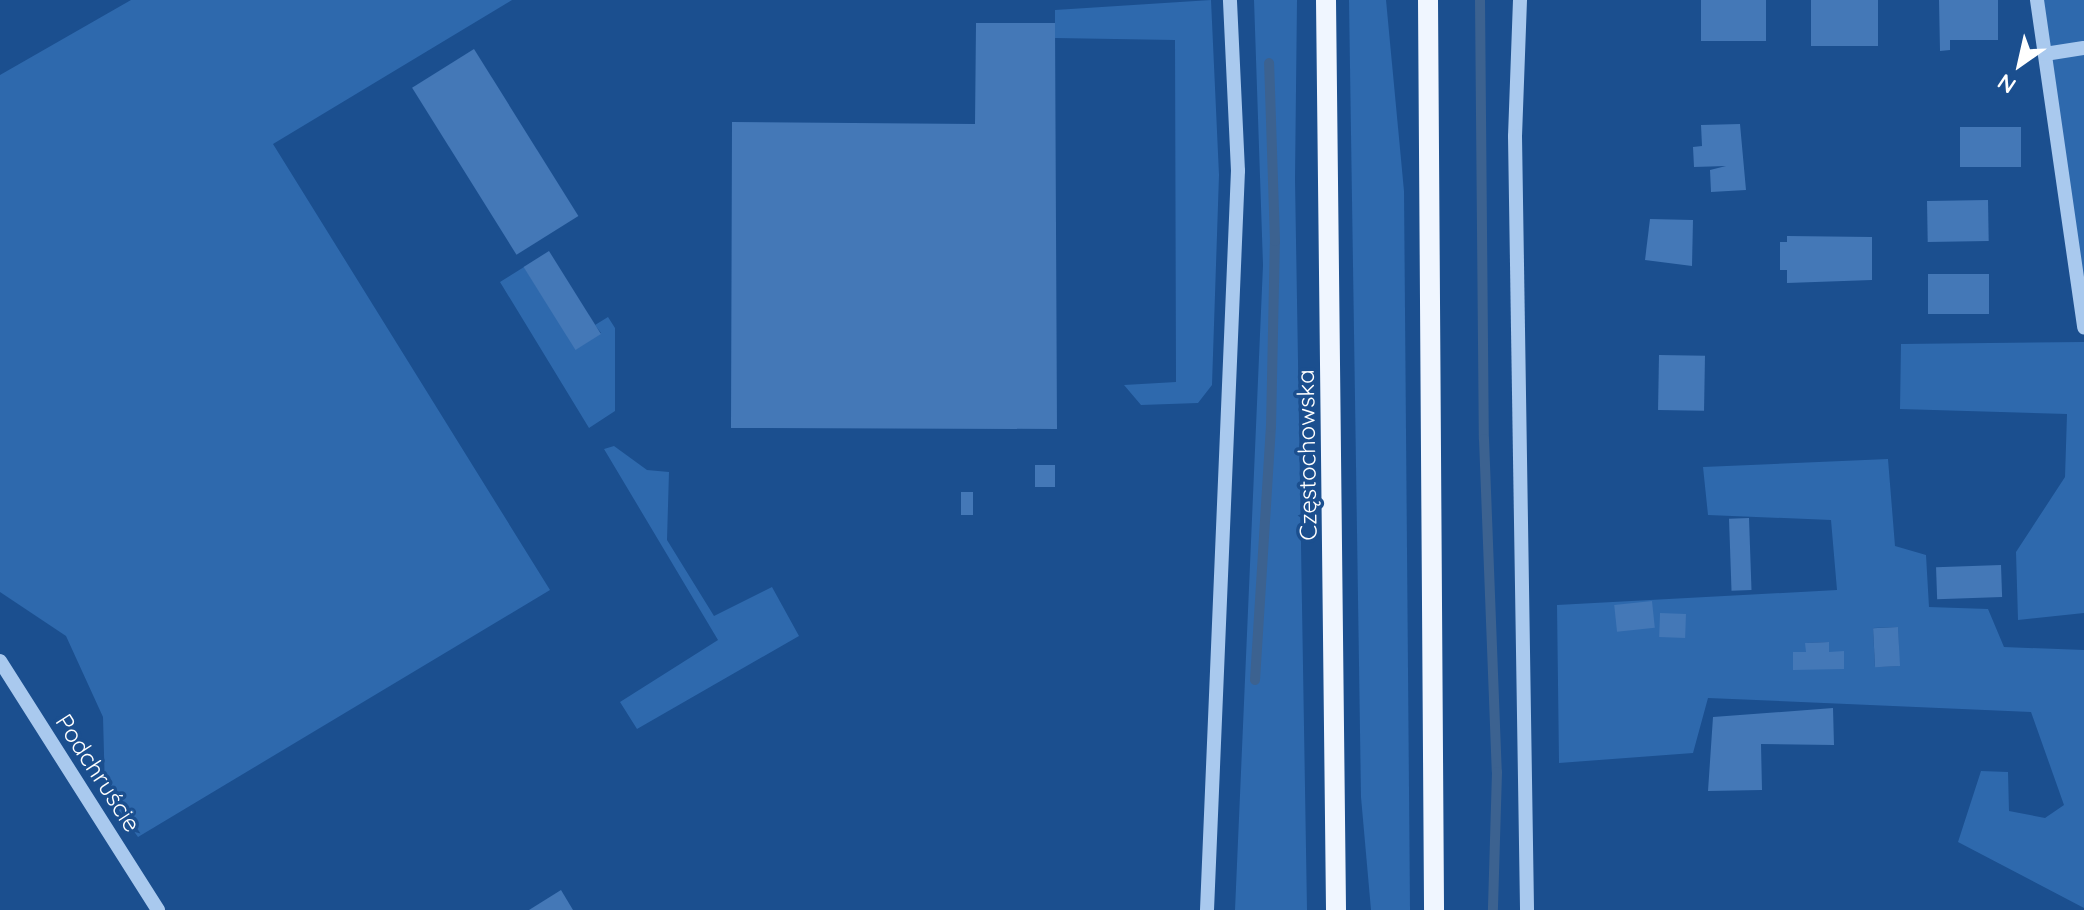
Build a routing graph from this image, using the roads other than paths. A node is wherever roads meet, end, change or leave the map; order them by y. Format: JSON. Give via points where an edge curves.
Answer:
{"nodes":[{"id":1,"x":1230,"y":0,"type":"edge"},
{"id":2,"x":1326,"y":0,"type":"edge"},
{"id":3,"x":1428,"y":0,"type":"edge"},
{"id":4,"x":1520,"y":0,"type":"edge"},
{"id":5,"x":2037,"y":0,"type":"edge"},
{"id":6,"x":2084,"y":48,"type":"edge"},
{"id":7,"x":2045,"y":54,"type":"junction"},
{"id":8,"x":2084,"y":328,"type":"edge"},
{"id":9,"x":0,"y":661,"type":"edge"},
{"id":10,"x":158,"y":910,"type":"edge"},
{"id":11,"x":1207,"y":910,"type":"edge"},
{"id":12,"x":1336,"y":910,"type":"edge"},
{"id":13,"x":1434,"y":910,"type":"edge"},
{"id":14,"x":1527,"y":910,"type":"edge"}],
"edges":[{"from":1,"to":11,"type":"street","via":[[1238,171]]},
{"from":2,"to":12,"type":"main road","name":"Częstochowska"},
{"from":3,"to":13,"type":"main road"},
{"from":4,"to":14,"type":"street","via":[[1515,136]]},
{"from":5,"to":7,"type":"street"},
{"from":6,"to":7,"type":"street"},
{"from":7,"to":8,"type":"street"},
{"from":9,"to":10,"type":"street","name":"Podchruście"}]}
